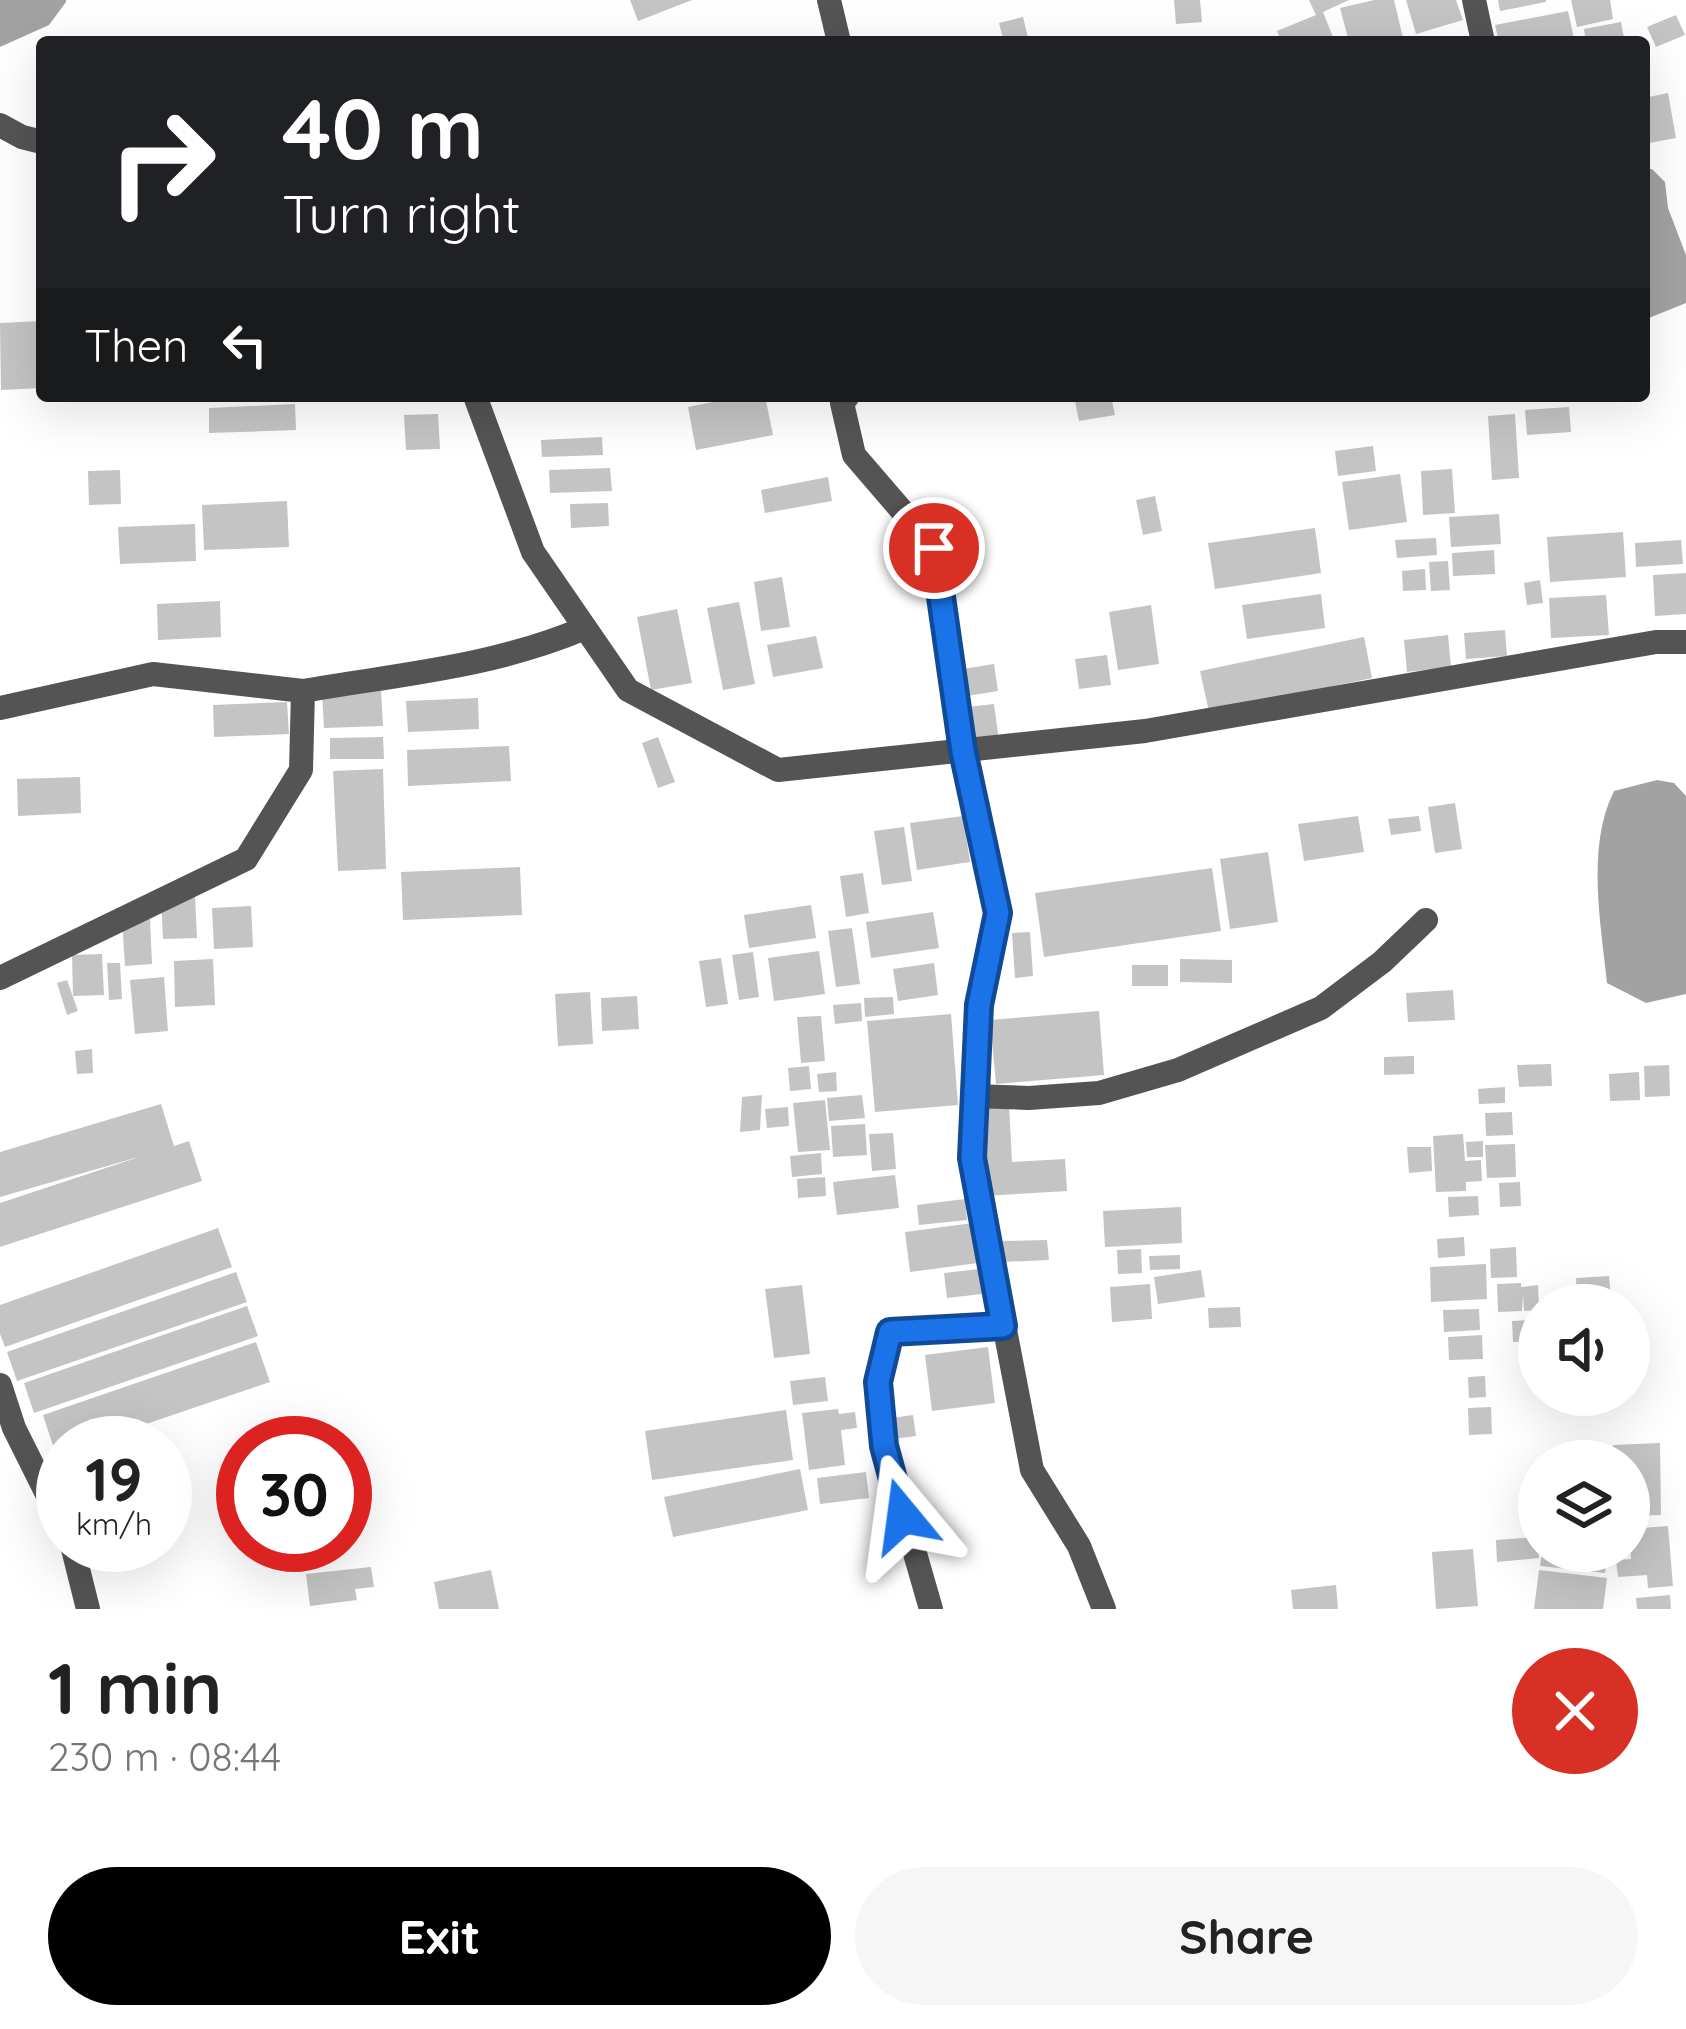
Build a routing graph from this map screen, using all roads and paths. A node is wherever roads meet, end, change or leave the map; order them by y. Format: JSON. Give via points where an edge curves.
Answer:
{"nodes":[{"id":1,"x":829,"y":0,"type":"edge"},
{"id":2,"x":1474,"y":0,"type":"edge"},
{"id":3,"x":838,"y":36,"type":"edge"},
{"id":4,"x":1482,"y":36,"type":"edge"},
{"id":5,"x":0,"y":125,"type":"edge"},
{"id":6,"x":36,"y":140,"type":"edge"},
{"id":7,"x":477,"y":402,"type":"edge"},
{"id":8,"x":843,"y":402,"type":"edge"},
{"id":9,"x":585,"y":628,"type":"junction"},
{"id":10,"x":1686,"y":642,"type":"edge"},
{"id":11,"x":303,"y":692,"type":"junction"},
{"id":12,"x":0,"y":708,"type":"edge"},
{"id":13,"x":963,"y":751,"type":"junction"},
{"id":14,"x":1426,"y":920,"type":"dead end"},
{"id":15,"x":0,"y":978,"type":"edge"},
{"id":16,"x":972,"y":1096,"type":"junction"},
{"id":17,"x":1003,"y":1326,"type":"junction"},
{"id":18,"x":0,"y":1385,"type":"edge"},
{"id":19,"x":36,"y":1472,"type":"edge"},
{"id":20,"x":79,"y":1572,"type":"edge"},
{"id":21,"x":88,"y":1609,"type":"edge"},
{"id":22,"x":931,"y":1609,"type":"edge"},
{"id":23,"x":1103,"y":1609,"type":"edge"}],
"edges":[{"from":1,"to":3,"type":"street"},
{"from":2,"to":4,"type":"street"},
{"from":5,"to":6,"type":"street"},
{"from":7,"to":9,"type":"street","via":[[533,552]]},
{"from":8,"to":13,"type":"street","via":[[854,455],[934,548]]},
{"from":9,"to":11,"type":"street","via":[[470,665]]},
{"from":9,"to":13,"type":"street","via":[[628,690],[778,770]]},
{"from":10,"to":13,"type":"street","via":[[1145,731]]},
{"from":11,"to":12,"type":"street","via":[[153,674]]},
{"from":11,"to":15,"type":"street","via":[[301,770],[246,859]]},
{"from":13,"to":16,"type":"street","via":[[998,913]]},
{"from":14,"to":16,"type":"street","via":[[1321,1008],[1178,1070],[1099,1093]]},
{"from":16,"to":17,"type":"street","via":[[972,1158]]},
{"from":17,"to":22,"type":"street","via":[[890,1332],[878,1382],[884,1446]]},
{"from":17,"to":23,"type":"street","via":[[1032,1470],[1079,1546]]},
{"from":18,"to":19,"type":"street"},
{"from":20,"to":21,"type":"street"}]}
